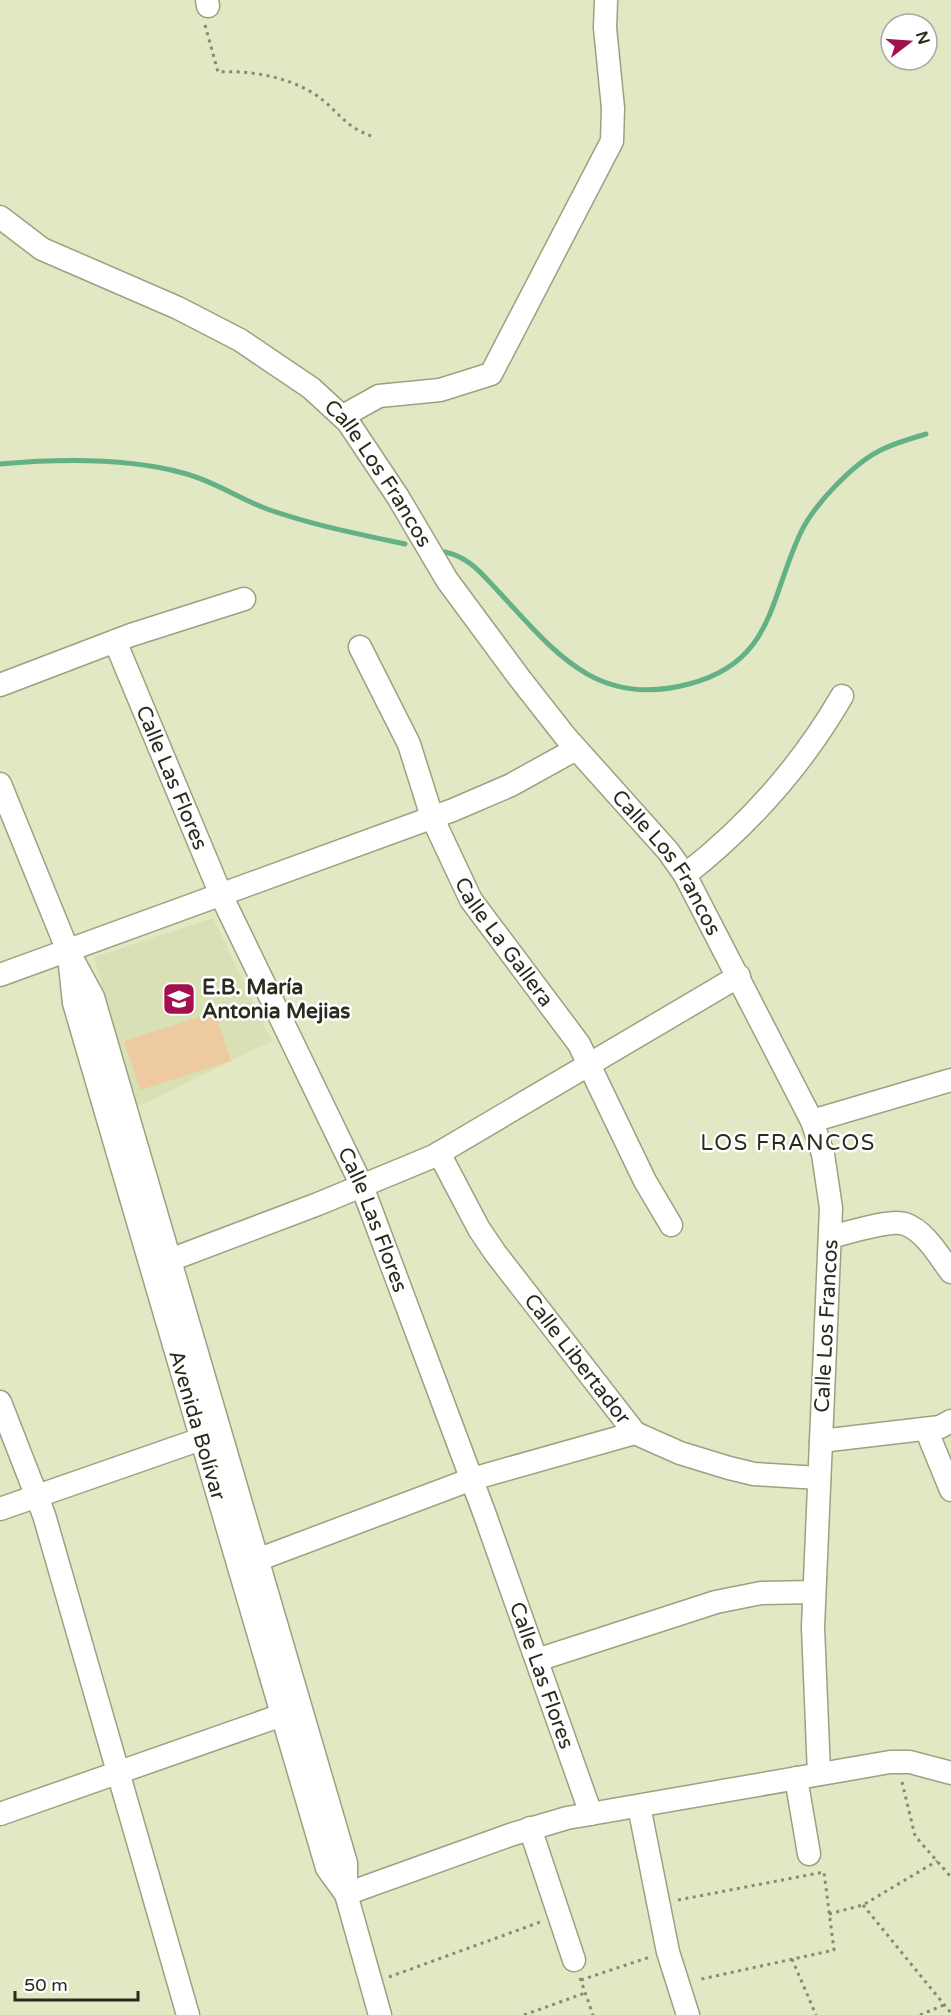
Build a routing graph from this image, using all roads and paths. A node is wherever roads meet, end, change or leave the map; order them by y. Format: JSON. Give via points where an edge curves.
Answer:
{"nodes":[{"id":1,"x":606,"y":0,"type":"edge"},
{"id":2,"x":208,"y":3,"type":"edge"},
{"id":3,"x":371,"y":136,"type":"dead end"},
{"id":4,"x":0,"y":217,"type":"edge"},
{"id":5,"x":343,"y":416,"type":"junction"},
{"id":6,"x":244,"y":599,"type":"dead end"},
{"id":7,"x":115,"y":641,"type":"junction"},
{"id":8,"x":360,"y":647,"type":"dead end"},
{"id":9,"x":0,"y":685,"type":"edge"},
{"id":10,"x":843,"y":696,"type":"dead end"},
{"id":11,"x":576,"y":749,"type":"junction"},
{"id":12,"x":0,"y":784,"type":"edge"},
{"id":13,"x":432,"y":817,"type":"junction"},
{"id":14,"x":685,"y":875,"type":"junction"},
{"id":15,"x":221,"y":895,"type":"junction"},
{"id":16,"x":68,"y":951,"type":"junction"},
{"id":17,"x":0,"y":975,"type":"edge"},
{"id":18,"x":739,"y":976,"type":"junction"},
{"id":19,"x":590,"y":1064,"type":"junction"},
{"id":20,"x":951,"y":1080,"type":"edge"},
{"id":21,"x":812,"y":1121,"type":"junction"},
{"id":22,"x":439,"y":1153,"type":"junction"},
{"id":23,"x":362,"y":1186,"type":"junction"},
{"id":24,"x":671,"y":1226,"type":"dead end"},
{"id":25,"x":831,"y":1237,"type":"junction"},
{"id":26,"x":170,"y":1260,"type":"junction"},
{"id":27,"x":951,"y":1272,"type":"edge"},
{"id":28,"x":0,"y":1402,"type":"edge"},
{"id":29,"x":951,"y":1421,"type":"edge"},
{"id":30,"x":926,"y":1429,"type":"junction"},
{"id":31,"x":635,"y":1433,"type":"junction"},
{"id":32,"x":201,"y":1438,"type":"junction"},
{"id":33,"x":821,"y":1441,"type":"junction"},
{"id":34,"x":819,"y":1478,"type":"junction"},
{"id":35,"x":471,"y":1479,"type":"junction"},
{"id":36,"x":951,"y":1490,"type":"edge"},
{"id":37,"x":37,"y":1496,"type":"junction"},
{"id":38,"x":0,"y":1509,"type":"edge"},
{"id":39,"x":257,"y":1560,"type":"junction"},
{"id":40,"x":814,"y":1592,"type":"junction"},
{"id":41,"x":537,"y":1660,"type":"junction"},
{"id":42,"x":282,"y":1715,"type":"junction"},
{"id":43,"x":897,"y":1762,"type":"junction"},
{"id":44,"x":119,"y":1772,"type":"junction"},
{"id":45,"x":951,"y":1773,"type":"edge"},
{"id":46,"x":819,"y":1774,"type":"junction"},
{"id":47,"x":796,"y":1778,"type":"junction"},
{"id":48,"x":639,"y":1806,"type":"junction"},
{"id":49,"x":0,"y":1814,"type":"edge"},
{"id":50,"x":591,"y":1814,"type":"junction"},
{"id":51,"x":530,"y":1828,"type":"junction"},
{"id":52,"x":809,"y":1854,"type":"dead end"},
{"id":53,"x":937,"y":1861,"type":"junction"},
{"id":54,"x":951,"y":1876,"type":"edge"},
{"id":55,"x":346,"y":1894,"type":"junction"},
{"id":56,"x":658,"y":1904,"type":"junction"},
{"id":57,"x":863,"y":1905,"type":"junction"},
{"id":58,"x":829,"y":1914,"type":"junction"},
{"id":59,"x":559,"y":1915,"type":"junction"},
{"id":60,"x":668,"y":1952,"type":"junction"},
{"id":61,"x":792,"y":1959,"type":"junction"},
{"id":62,"x":577,"y":1970,"type":"junction"},
{"id":63,"x":371,"y":1983,"type":"junction"},
{"id":64,"x":677,"y":1984,"type":"junction"},
{"id":65,"x":585,"y":1993,"type":"junction"},
{"id":66,"x":944,"y":2005,"type":"junction"},
{"id":67,"x":373,"y":2013,"type":"edge"},
{"id":68,"x":951,"y":2013,"type":"edge"},
{"id":69,"x":188,"y":2015,"type":"edge"},
{"id":70,"x":524,"y":2015,"type":"edge"},
{"id":71,"x":593,"y":2015,"type":"edge"},
{"id":72,"x":688,"y":2015,"type":"edge"},
{"id":73,"x":816,"y":2015,"type":"edge"},
{"id":74,"x":920,"y":2015,"type":"edge"}],
"edges":[{"from":1,"to":5,"type":"street","via":[[604,28],[615,131],[612,141],[491,374],[440,390],[379,396]]},
{"from":2,"to":3,"type":"path","via":[[205,31],[218,72],[253,72],[301,87],[351,127]]},
{"from":4,"to":5,"type":"street","name":"Calle Los Francos","via":[[42,249],[178,308],[240,340],[311,388]]},
{"from":5,"to":11,"type":"street","name":"Calle Los Francos","via":[[399,497],[447,580]]},
{"from":6,"to":7,"type":"street"},
{"from":7,"to":9,"type":"street"},
{"from":7,"to":15,"type":"street","name":"Calle Las Flores"},
{"from":8,"to":13,"type":"street","name":"Calle La Gallera","via":[[409,744]]},
{"from":10,"to":14,"type":"street","via":[[806,754],[755,813]]},
{"from":11,"to":13,"type":"street","via":[[511,785]]},
{"from":11,"to":14,"type":"street","name":"Calle Los Francos"},
{"from":12,"to":16,"type":"street","name":"Avenida Bolívar"},
{"from":13,"to":15,"type":"street"},
{"from":13,"to":19,"type":"street","name":"Calle La Gallera","via":[[471,900],[557,1012]]},
{"from":14,"to":18,"type":"street","name":"Calle Los Francos"},
{"from":15,"to":16,"type":"street"},
{"from":15,"to":23,"type":"street","name":"Calle Las Flores"},
{"from":16,"to":17,"type":"street"},
{"from":16,"to":26,"type":"street","name":"Avenida Bolívar","via":[[93,997]]},
{"from":16,"to":32,"type":"street","name":"Avenida Bolívar","via":[[74,1003]]},
{"from":18,"to":19,"type":"street"},
{"from":18,"to":21,"type":"street","name":"Calle Los Francos"},
{"from":19,"to":22,"type":"street"},
{"from":19,"to":24,"type":"street","name":"Calle La Gallera","via":[[645,1181]]},
{"from":20,"to":21,"type":"street"},
{"from":21,"to":25,"type":"street","name":"Calle Los Francos","via":[[829,1182]]},
{"from":22,"to":23,"type":"street"},
{"from":22,"to":31,"type":"street","name":"Calle Libertador","via":[[478,1229]]},
{"from":23,"to":26,"type":"street"},
{"from":23,"to":35,"type":"street","name":"Calle Las Flores"},
{"from":25,"to":27,"type":"street","via":[[905,1224],[927,1241]]},
{"from":25,"to":33,"type":"street","name":"Calle Los Francos"},
{"from":26,"to":39,"type":"street","name":"Avenida Bolívar"},
{"from":28,"to":37,"type":"street"},
{"from":29,"to":30,"type":"street"},
{"from":30,"to":33,"type":"street"},
{"from":30,"to":36,"type":"street"},
{"from":31,"to":34,"type":"street","name":"Calle Libertador","via":[[680,1453],[729,1468],[754,1474]]},
{"from":31,"to":35,"type":"street"},
{"from":32,"to":37,"type":"street"},
{"from":32,"to":42,"type":"street","name":"Avenida Bolívar"},
{"from":33,"to":34,"type":"street","name":"Calle Los Francos"},
{"from":34,"to":40,"type":"street","name":"Calle Los Francos"},
{"from":35,"to":39,"type":"street"},
{"from":35,"to":41,"type":"street","name":"Calle Las Flores"},
{"from":37,"to":38,"type":"street"},
{"from":37,"to":44,"type":"street"},
{"from":39,"to":55,"type":"street","name":"Avenida Bolívar","via":[[346,1863]]},
{"from":40,"to":41,"type":"street","via":[[761,1593],[724,1600]]},
{"from":40,"to":46,"type":"street","name":"Calle Los Francos"},
{"from":41,"to":50,"type":"street","name":"Calle Las Flores"},
{"from":42,"to":44,"type":"street"},
{"from":42,"to":55,"type":"street","name":"Avenida Bolívar","via":[[327,1868]]},
{"from":43,"to":45,"type":"street"},
{"from":43,"to":46,"type":"street"},
{"from":43,"to":53,"type":"path","via":[[915,1836]]},
{"from":44,"to":49,"type":"street"},
{"from":44,"to":69,"type":"street"},
{"from":46,"to":47,"type":"street"},
{"from":47,"to":48,"type":"street"},
{"from":47,"to":52,"type":"street"},
{"from":48,"to":50,"type":"street"},
{"from":48,"to":56,"type":"street"},
{"from":50,"to":51,"type":"street"},
{"from":51,"to":55,"type":"street"},
{"from":51,"to":59,"type":"street"},
{"from":53,"to":54,"type":"path"},
{"from":53,"to":57,"type":"path"},
{"from":55,"to":63,"type":"street","name":"Avenida Bolívar"},
{"from":56,"to":58,"type":"path","via":[[824,1872]]},
{"from":56,"to":60,"type":"street"},
{"from":57,"to":58,"type":"path"},
{"from":57,"to":66,"type":"path"},
{"from":58,"to":61,"type":"path","via":[[834,1950]]},
{"from":59,"to":62,"type":"street"},
{"from":59,"to":63,"type":"path"},
{"from":60,"to":62,"type":"path"},
{"from":60,"to":64,"type":"street"},
{"from":61,"to":64,"type":"path"},
{"from":61,"to":73,"type":"path"},
{"from":62,"to":65,"type":"path"},
{"from":63,"to":67,"type":"street","name":"Avenida Bolívar"},
{"from":64,"to":72,"type":"street"},
{"from":65,"to":70,"type":"path"},
{"from":65,"to":71,"type":"path"},
{"from":66,"to":68,"type":"path"},
{"from":66,"to":74,"type":"path"}]}
